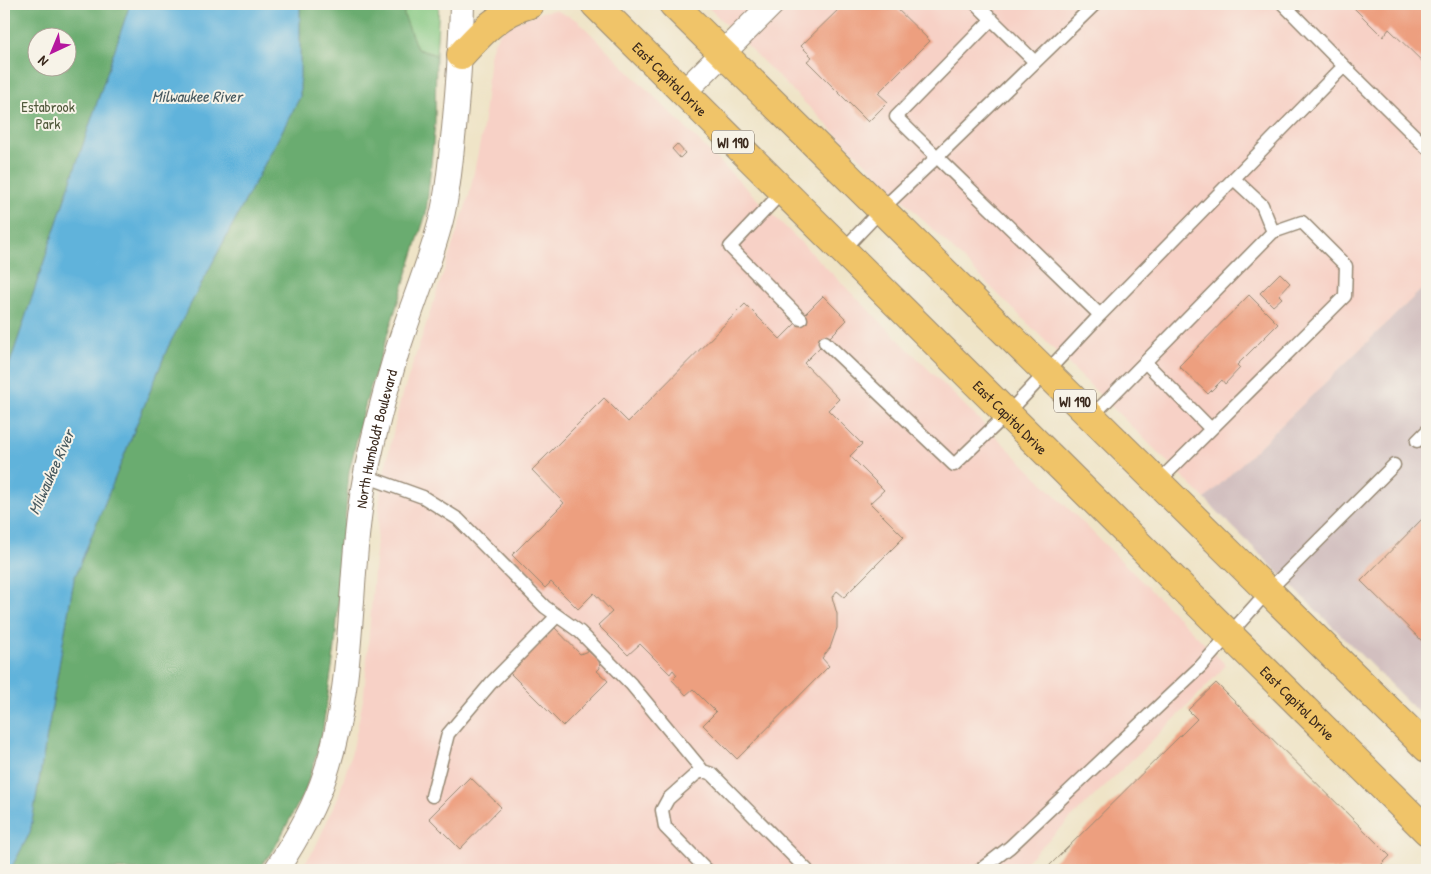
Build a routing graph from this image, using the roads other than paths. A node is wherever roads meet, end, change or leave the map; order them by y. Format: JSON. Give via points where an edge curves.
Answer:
{"nodes":[{"id":1,"x":462,"y":4,"type":"edge"},
{"id":2,"x":530,"y":4,"type":"edge"},
{"id":3,"x":596,"y":4,"type":"edge"},
{"id":4,"x":673,"y":4,"type":"edge"},
{"id":5,"x":772,"y":4,"type":"edge"},
{"id":6,"x":976,"y":4,"type":"edge"},
{"id":7,"x":1095,"y":4,"type":"edge"},
{"id":8,"x":1283,"y":4,"type":"edge"},
{"id":9,"x":992,"y":19,"type":"junction"},
{"id":10,"x":722,"y":54,"type":"junction"},
{"id":11,"x":461,"y":55,"type":"junction"},
{"id":12,"x":1035,"y":62,"type":"junction"},
{"id":13,"x":1344,"y":66,"type":"junction"},
{"id":14,"x":683,"y":93,"type":"junction"},
{"id":15,"x":1427,"y":148,"type":"edge"},
{"id":16,"x":937,"y":157,"type":"junction"},
{"id":17,"x":1234,"y":179,"type":"junction"},
{"id":18,"x":783,"y":191,"type":"junction"},
{"id":19,"x":881,"y":210,"type":"junction"},
{"id":20,"x":1273,"y":232,"type":"junction"},
{"id":21,"x":843,"y":250,"type":"junction"},
{"id":22,"x":1100,"y":316,"type":"junction"},
{"id":23,"x":801,"y":319,"type":"dead end"},
{"id":24,"x":825,"y":342,"type":"dead end"},
{"id":25,"x":1144,"y":362,"type":"junction"},
{"id":26,"x":1046,"y":372,"type":"junction"},
{"id":27,"x":1007,"y":414,"type":"junction"},
{"id":28,"x":1091,"y":417,"type":"junction"},
{"id":29,"x":1211,"y":429,"type":"junction"},
{"id":30,"x":1427,"y":431,"type":"edge"},
{"id":31,"x":1417,"y":441,"type":"dead end"},
{"id":32,"x":1394,"y":465,"type":"dead end"},
{"id":33,"x":365,"y":476,"type":"junction"},
{"id":34,"x":1158,"y":482,"type":"junction"},
{"id":35,"x":1268,"y":591,"type":"junction"},
{"id":36,"x":557,"y":616,"type":"junction"},
{"id":37,"x":1228,"y":634,"type":"junction"},
{"id":38,"x":1427,"y":748,"type":"edge"},
{"id":39,"x":708,"y":772,"type":"junction"},
{"id":40,"x":432,"y":796,"type":"dead end"},
{"id":41,"x":1427,"y":831,"type":"edge"},
{"id":42,"x":276,"y":870,"type":"edge"},
{"id":43,"x":707,"y":870,"type":"edge"},
{"id":44,"x":807,"y":870,"type":"edge"},
{"id":45,"x":980,"y":870,"type":"edge"}],
"edges":[{"from":1,"to":11,"type":"street","name":"North Humboldt Boulevard"},
{"from":2,"to":11,"type":"main road","via":[[508,12]]},
{"from":3,"to":14,"type":"main road","name":"East Capitol Drive","number":"WI 190"},
{"from":4,"to":10,"type":"main road","number":"WI 190"},
{"from":5,"to":10,"type":"street"},
{"from":6,"to":9,"type":"lane"},
{"from":7,"to":12,"type":"lane"},
{"from":8,"to":13,"type":"lane"},
{"from":9,"to":12,"type":"lane"},
{"from":9,"to":16,"type":"lane","via":[[896,117]]},
{"from":10,"to":14,"type":"street"},
{"from":10,"to":19,"type":"main road","number":"WI 190"},
{"from":11,"to":33,"type":"street","name":"North Humboldt Boulevard","via":[[446,201],[396,355]]},
{"from":12,"to":16,"type":"lane"},
{"from":13,"to":15,"type":"lane"},
{"from":13,"to":17,"type":"lane"},
{"from":14,"to":18,"type":"main road","name":"East Capitol Drive","number":"WI 190"},
{"from":16,"to":19,"type":"lane"},
{"from":16,"to":22,"type":"lane"},
{"from":17,"to":20,"type":"lane","via":[[1262,205]]},
{"from":17,"to":22,"type":"lane"},
{"from":18,"to":21,"type":"main road","name":"East Capitol Drive","number":"WI 190"},
{"from":18,"to":23,"type":"lane","via":[[730,247]]},
{"from":19,"to":21,"type":"lane"},
{"from":19,"to":26,"type":"main road","number":"WI 190"},
{"from":20,"to":25,"type":"lane"},
{"from":20,"to":29,"type":"lane","via":[[1302,222],[1346,266],[1345,296]]},
{"from":21,"to":27,"type":"main road","name":"East Capitol Drive","number":"WI 190"},
{"from":22,"to":26,"type":"lane"},
{"from":24,"to":27,"type":"lane","via":[[954,466]]},
{"from":25,"to":28,"type":"lane"},
{"from":25,"to":29,"type":"lane"},
{"from":26,"to":27,"type":"lane"},
{"from":26,"to":28,"type":"main road","number":"WI 190"},
{"from":27,"to":37,"type":"main road","name":"East Capitol Drive","number":"WI 190"},
{"from":28,"to":34,"type":"main road","number":"WI 190"},
{"from":29,"to":34,"type":"lane"},
{"from":30,"to":31,"type":"lane"},
{"from":32,"to":35,"type":"lane"},
{"from":33,"to":36,"type":"lane","via":[[423,497],[458,519]]},
{"from":33,"to":42,"type":"street","name":"North Humboldt Boulevard","via":[[344,686],[336,730],[326,773],[314,805]]},
{"from":34,"to":35,"type":"main road","number":"WI 190"},
{"from":35,"to":37,"type":"lane"},
{"from":35,"to":38,"type":"main road","number":"WI 190"},
{"from":36,"to":39,"type":"lane","via":[[580,632],[631,684]]},
{"from":36,"to":40,"type":"lane","via":[[491,683],[448,734]]},
{"from":37,"to":41,"type":"main road","name":"East Capitol Drive","number":"WI 190"},
{"from":37,"to":45,"type":"lane","via":[[1194,673],[1010,847]]},
{"from":39,"to":43,"type":"lane","via":[[696,774],[668,799],[662,810],[665,827]]},
{"from":39,"to":44,"type":"lane"}]}
